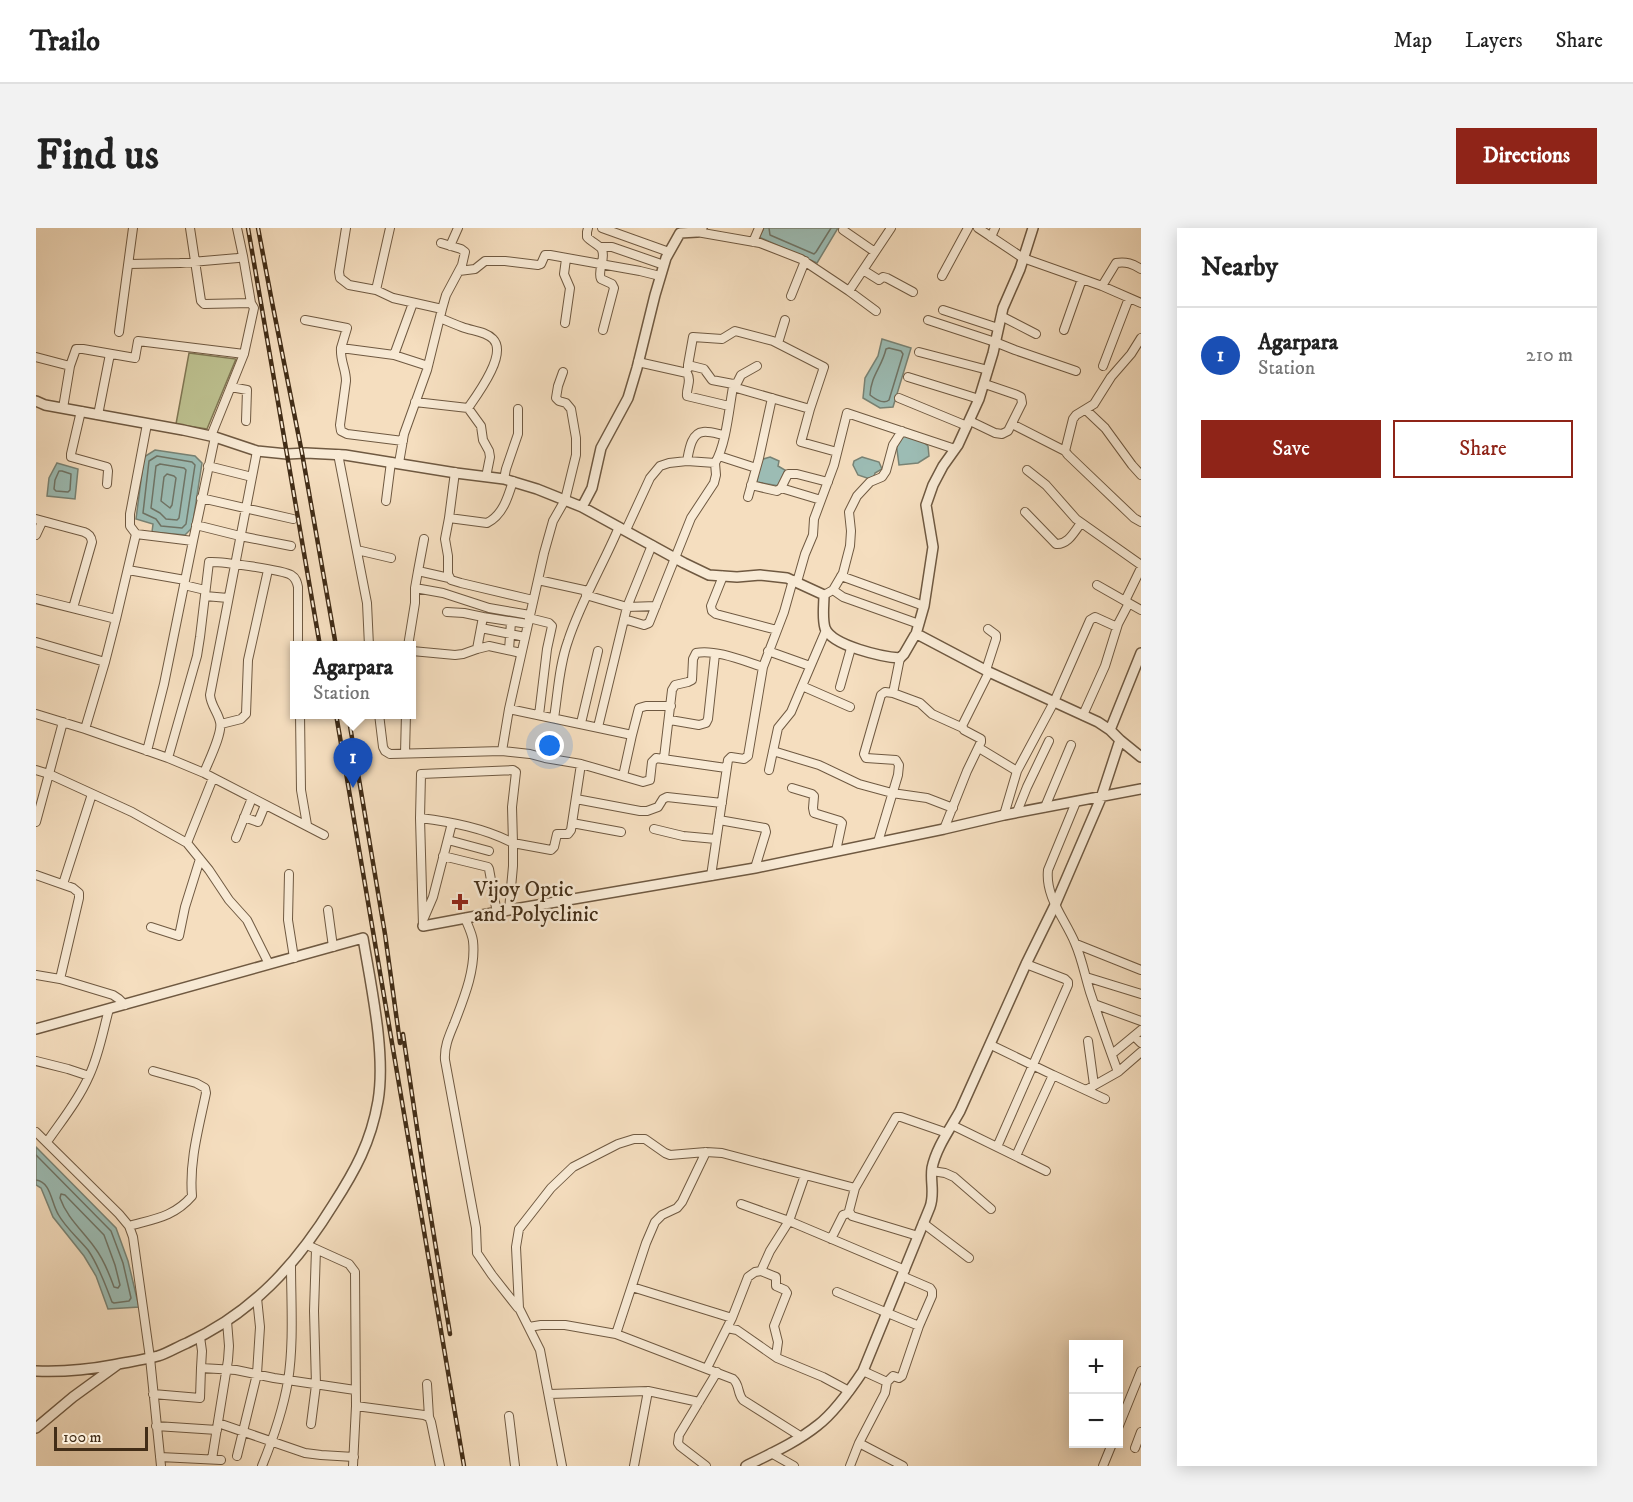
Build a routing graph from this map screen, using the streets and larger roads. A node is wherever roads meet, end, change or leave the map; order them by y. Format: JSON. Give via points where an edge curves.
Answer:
{"nodes":[{"id":1,"x":133,"y":228,"type":"edge"},
{"id":2,"x":190,"y":228,"type":"edge"},
{"id":3,"x":237,"y":228,"type":"edge"},
{"id":4,"x":346,"y":228,"type":"edge"},
{"id":5,"x":390,"y":228,"type":"edge"},
{"id":6,"x":458,"y":228,"type":"edge"},
{"id":7,"x":588,"y":228,"type":"edge"},
{"id":8,"x":602,"y":228,"type":"edge"},
{"id":9,"x":759,"y":228,"type":"edge"},
{"id":10,"x":891,"y":228,"type":"edge"},
{"id":11,"x":968,"y":228,"type":"edge"},
{"id":12,"x":978,"y":228,"type":"edge"},
{"id":13,"x":995,"y":228,"type":"edge"},
{"id":14,"x":1033,"y":228,"type":"edge"},
{"id":15,"x":677,"y":230,"type":"edge"},
{"id":16,"x":700,"y":230,"type":"edge"},
{"id":17,"x":843,"y":230,"type":"dead end"},
{"id":18,"x":991,"y":237,"type":"junction"},
{"id":19,"x":753,"y":242,"type":"junction"},
{"id":20,"x":441,"y":243,"type":"dead end"},
{"id":21,"x":450,"y":246,"type":"junction"},
{"id":22,"x":600,"y":247,"type":"junction"},
{"id":23,"x":669,"y":252,"type":"junction"},
{"id":24,"x":875,"y":252,"type":"junction"},
{"id":25,"x":243,"y":256,"type":"junction"},
{"id":26,"x":1023,"y":258,"type":"junction"},
{"id":27,"x":566,"y":259,"type":"junction"},
{"id":28,"x":805,"y":261,"type":"junction"},
{"id":29,"x":196,"y":262,"type":"junction"},
{"id":30,"x":129,"y":264,"type":"junction"},
{"id":31,"x":602,"y":264,"type":"junction"},
{"id":32,"x":664,"y":265,"type":"junction"},
{"id":33,"x":1141,"y":269,"type":"edge"},
{"id":34,"x":863,"y":270,"type":"junction"},
{"id":35,"x":459,"y":271,"type":"junction"},
{"id":36,"x":660,"y":276,"type":"junction"},
{"id":37,"x":942,"y":276,"type":"dead end"},
{"id":38,"x":1082,"y":279,"type":"junction"},
{"id":39,"x":1101,"y":286,"type":"junction"},
{"id":40,"x":376,"y":290,"type":"junction"},
{"id":41,"x":849,"y":291,"type":"junction"},
{"id":42,"x":913,"y":292,"type":"dead end"},
{"id":43,"x":791,"y":296,"type":"dead end"},
{"id":44,"x":1129,"y":298,"type":"junction"},
{"id":45,"x":251,"y":303,"type":"junction"},
{"id":46,"x":413,"y":303,"type":"junction"},
{"id":47,"x":1141,"y":303,"type":"edge"},
{"id":48,"x":442,"y":309,"type":"junction"},
{"id":49,"x":943,"y":310,"type":"dead end"},
{"id":50,"x":876,"y":311,"type":"dead end"},
{"id":51,"x":1001,"y":316,"type":"junction"},
{"id":52,"x":440,"y":318,"type":"junction"},
{"id":53,"x":305,"y":320,"type":"dead end"},
{"id":54,"x":785,"y":320,"type":"dead end"},
{"id":55,"x":928,"y":320,"type":"dead end"},
{"id":56,"x":565,"y":323,"type":"dead end"},
{"id":57,"x":998,"y":328,"type":"junction"},
{"id":58,"x":603,"y":330,"type":"dead end"},
{"id":59,"x":1064,"y":330,"type":"dead end"},
{"id":60,"x":119,"y":332,"type":"dead end"},
{"id":61,"x":1036,"y":334,"type":"dead end"},
{"id":62,"x":1141,"y":338,"type":"edge"},
{"id":63,"x":995,"y":342,"type":"junction"},
{"id":64,"x":778,"y":343,"type":"junction"},
{"id":65,"x":341,"y":348,"type":"junction"},
{"id":66,"x":919,"y":352,"type":"dead end"},
{"id":67,"x":1137,"y":352,"type":"edge"},
{"id":68,"x":110,"y":354,"type":"junction"},
{"id":69,"x":244,"y":354,"type":"junction"},
{"id":70,"x":394,"y":355,"type":"junction"},
{"id":71,"x":36,"y":357,"type":"edge"},
{"id":72,"x":638,"y":362,"type":"junction"},
{"id":73,"x":70,"y":366,"type":"junction"},
{"id":74,"x":428,"y":366,"type":"junction"},
{"id":75,"x":757,"y":366,"type":"dead end"},
{"id":76,"x":1103,"y":366,"type":"dead end"},
{"id":77,"x":688,"y":369,"type":"junction"},
{"id":78,"x":988,"y":370,"type":"junction"},
{"id":79,"x":1076,"y":371,"type":"dead end"},
{"id":80,"x":563,"y":372,"type":"dead end"},
{"id":81,"x":909,"y":377,"type":"dead end"},
{"id":82,"x":985,"y":384,"type":"junction"},
{"id":83,"x":231,"y":387,"type":"junction"},
{"id":84,"x":772,"y":398,"type":"junction"},
{"id":85,"x":899,"y":398,"type":"dead end"},
{"id":86,"x":979,"y":399,"type":"junction"},
{"id":87,"x":36,"y":401,"type":"edge"},
{"id":88,"x":415,"y":402,"type":"junction"},
{"id":89,"x":729,"y":406,"type":"junction"},
{"id":90,"x":63,"y":408,"type":"junction"},
{"id":91,"x":468,"y":408,"type":"junction"},
{"id":92,"x":518,"y":409,"type":"dead end"},
{"id":93,"x":810,"y":409,"type":"junction"},
{"id":94,"x":1086,"y":410,"type":"junction"},
{"id":95,"x":81,"y":411,"type":"junction"},
{"id":96,"x":98,"y":415,"type":"junction"},
{"id":97,"x":246,"y":421,"type":"dead end"},
{"id":98,"x":969,"y":423,"type":"junction"},
{"id":99,"x":147,"y":424,"type":"junction"},
{"id":100,"x":1012,"y":424,"type":"junction"},
{"id":101,"x":902,"y":431,"type":"junction"},
{"id":102,"x":724,"y":435,"type":"junction"},
{"id":103,"x":213,"y":436,"type":"junction"},
{"id":104,"x":403,"y":441,"type":"junction"},
{"id":105,"x":955,"y":449,"type":"junction"},
{"id":106,"x":257,"y":451,"type":"junction"},
{"id":107,"x":1065,"y":451,"type":"junction"},
{"id":108,"x":837,"y":452,"type":"junction"},
{"id":109,"x":338,"y":454,"type":"junction"},
{"id":110,"x":717,"y":460,"type":"junction"},
{"id":111,"x":687,"y":461,"type":"junction"},
{"id":112,"x":395,"y":462,"type":"junction"},
{"id":113,"x":208,"y":466,"type":"junction"},
{"id":114,"x":756,"y":468,"type":"junction"},
{"id":115,"x":1027,"y":470,"type":"dead end"},
{"id":116,"x":455,"y":472,"type":"junction"},
{"id":117,"x":1141,"y":475,"type":"edge"},
{"id":118,"x":252,"y":477,"type":"junction"},
{"id":119,"x":486,"y":477,"type":"junction"},
{"id":120,"x":509,"y":480,"type":"junction"},
{"id":121,"x":828,"y":482,"type":"junction"},
{"id":122,"x":107,"y":484,"type":"dead end"},
{"id":123,"x":751,"y":485,"type":"junction"},
{"id":124,"x":781,"y":488,"type":"junction"},
{"id":125,"x":748,"y":497,"type":"dead end"},
{"id":126,"x":201,"y":498,"type":"junction"},
{"id":127,"x":565,"y":500,"type":"junction"},
{"id":128,"x":821,"y":500,"type":"junction"},
{"id":129,"x":386,"y":501,"type":"dead end"},
{"id":130,"x":582,"y":507,"type":"junction"},
{"id":131,"x":247,"y":508,"type":"junction"},
{"id":132,"x":1025,"y":512,"type":"dead end"},
{"id":133,"x":449,"y":518,"type":"junction"},
{"id":134,"x":293,"y":519,"type":"dead end"},
{"id":135,"x":39,"y":521,"type":"edge"},
{"id":136,"x":1141,"y":522,"type":"edge"},
{"id":137,"x":1081,"y":523,"type":"junction"},
{"id":138,"x":196,"y":525,"type":"junction"},
{"id":139,"x":623,"y":529,"type":"junction"},
{"id":140,"x":136,"y":534,"type":"junction"},
{"id":141,"x":36,"y":535,"type":"edge"},
{"id":142,"x":240,"y":536,"type":"junction"},
{"id":143,"x":423,"y":539,"type":"dead end"},
{"id":144,"x":193,"y":541,"type":"junction"},
{"id":145,"x":652,"y":545,"type":"junction"},
{"id":146,"x":291,"y":546,"type":"dead end"},
{"id":147,"x":357,"y":550,"type":"junction"},
{"id":148,"x":391,"y":558,"type":"dead end"},
{"id":149,"x":676,"y":559,"type":"junction"},
{"id":150,"x":235,"y":565,"type":"junction"},
{"id":151,"x":1141,"y":567,"type":"edge"},
{"id":152,"x":128,"y":570,"type":"junction"},
{"id":153,"x":268,"y":570,"type":"junction"},
{"id":154,"x":418,"y":571,"type":"junction"},
{"id":155,"x":723,"y":576,"type":"junction"},
{"id":156,"x":841,"y":576,"type":"junction"},
{"id":157,"x":449,"y":578,"type":"junction"},
{"id":158,"x":538,"y":580,"type":"junction"},
{"id":159,"x":795,"y":581,"type":"junction"},
{"id":160,"x":184,"y":583,"type":"junction"},
{"id":161,"x":1097,"y":585,"type":"dead end"},
{"id":162,"x":415,"y":588,"type":"junction"},
{"id":163,"x":833,"y":590,"type":"junction"},
{"id":164,"x":205,"y":593,"type":"junction"},
{"id":165,"x":587,"y":593,"type":"junction"},
{"id":166,"x":824,"y":595,"type":"junction"},
{"id":167,"x":228,"y":598,"type":"junction"},
{"id":168,"x":36,"y":599,"type":"edge"},
{"id":169,"x":533,"y":600,"type":"junction"},
{"id":170,"x":1127,"y":602,"type":"junction"},
{"id":171,"x":656,"y":606,"type":"junction"},
{"id":172,"x":924,"y":606,"type":"junction"},
{"id":173,"x":627,"y":607,"type":"junction"},
{"id":174,"x":74,"y":608,"type":"junction"},
{"id":175,"x":1141,"y":610,"type":"edge"},
{"id":176,"x":447,"y":612,"type":"dead end"},
{"id":177,"x":483,"y":617,"type":"junction"},
{"id":178,"x":116,"y":619,"type":"junction"},
{"id":179,"x":529,"y":619,"type":"junction"},
{"id":180,"x":624,"y":619,"type":"junction"},
{"id":181,"x":511,"y":622,"type":"junction"},
{"id":182,"x":919,"y":624,"type":"junction"},
{"id":183,"x":1118,"y":627,"type":"junction"},
{"id":184,"x":481,"y":628,"type":"junction"},
{"id":185,"x":988,"y":629,"type":"dead end"},
{"id":186,"x":777,"y":630,"type":"junction"},
{"id":187,"x":826,"y":630,"type":"junction"},
{"id":188,"x":510,"y":634,"type":"junction"},
{"id":189,"x":916,"y":634,"type":"junction"},
{"id":190,"x":525,"y":637,"type":"junction"},
{"id":191,"x":298,"y":641,"type":"edge"},
{"id":192,"x":369,"y":641,"type":"edge"},
{"id":193,"x":409,"y":641,"type":"edge"},
{"id":194,"x":36,"y":642,"type":"edge"},
{"id":195,"x":851,"y":648,"type":"junction"},
{"id":196,"x":477,"y":649,"type":"junction"},
{"id":197,"x":509,"y":650,"type":"junction"},
{"id":198,"x":416,"y":651,"type":"edge"},
{"id":199,"x":598,"y":651,"type":"dead end"},
{"id":200,"x":768,"y":651,"type":"junction"},
{"id":201,"x":1141,"y":652,"type":"edge"},
{"id":202,"x":522,"y":653,"type":"junction"},
{"id":203,"x":715,"y":654,"type":"junction"},
{"id":204,"x":900,"y":658,"type":"junction"},
{"id":205,"x":105,"y":662,"type":"junction"},
{"id":206,"x":810,"y":666,"type":"junction"},
{"id":207,"x":763,"y":667,"type":"junction"},
{"id":208,"x":987,"y":671,"type":"junction"},
{"id":209,"x":802,"y":686,"type":"junction"},
{"id":210,"x":840,"y":687,"type":"dead end"},
{"id":211,"x":893,"y":693,"type":"junction"},
{"id":212,"x":1054,"y":702,"type":"junction"},
{"id":213,"x":671,"y":706,"type":"junction"},
{"id":214,"x":850,"y":707,"type":"dead end"},
{"id":215,"x":509,"y":709,"type":"junction"},
{"id":216,"x":36,"y":714,"type":"edge"},
{"id":217,"x":539,"y":715,"type":"junction"},
{"id":218,"x":1083,"y":715,"type":"junction"},
{"id":219,"x":554,"y":718,"type":"junction"},
{"id":220,"x":300,"y":719,"type":"edge"},
{"id":221,"x":380,"y":719,"type":"edge"},
{"id":222,"x":406,"y":719,"type":"edge"},
{"id":223,"x":670,"y":720,"type":"junction"},
{"id":224,"x":63,"y":722,"type":"junction"},
{"id":225,"x":581,"y":723,"type":"junction"},
{"id":226,"x":221,"y":724,"type":"junction"},
{"id":227,"x":598,"y":727,"type":"junction"},
{"id":228,"x":963,"y":728,"type":"junction"},
{"id":229,"x":85,"y":729,"type":"junction"},
{"id":230,"x":1110,"y":730,"type":"junction"},
{"id":231,"x":632,"y":735,"type":"junction"},
{"id":232,"x":1120,"y":740,"type":"junction"},
{"id":233,"x":1049,"y":741,"type":"dead end"},
{"id":234,"x":1071,"y":745,"type":"dead end"},
{"id":235,"x":979,"y":748,"type":"junction"},
{"id":236,"x":147,"y":751,"type":"junction"},
{"id":237,"x":502,"y":751,"type":"junction"},
{"id":238,"x":773,"y":751,"type":"junction"},
{"id":239,"x":405,"y":753,"type":"junction"},
{"id":240,"x":1141,"y":757,"type":"edge"},
{"id":241,"x":168,"y":758,"type":"junction"},
{"id":242,"x":664,"y":758,"type":"junction"},
{"id":243,"x":581,"y":764,"type":"junction"},
{"id":244,"x":726,"y":768,"type":"junction"},
{"id":245,"x":769,"y":770,"type":"dead end"},
{"id":246,"x":36,"y":771,"type":"edge"},
{"id":247,"x":1017,"y":771,"type":"junction"},
{"id":248,"x":204,"y":773,"type":"junction"},
{"id":249,"x":49,"y":774,"type":"junction"},
{"id":250,"x":623,"y":776,"type":"junction"},
{"id":251,"x":213,"y":778,"type":"junction"},
{"id":252,"x":792,"y":788,"type":"dead end"},
{"id":253,"x":1141,"y":789,"type":"edge"},
{"id":254,"x":892,"y":793,"type":"junction"},
{"id":255,"x":92,"y":794,"type":"junction"},
{"id":256,"x":252,"y":798,"type":"junction"},
{"id":257,"x":1101,"y":798,"type":"junction"},
{"id":258,"x":576,"y":799,"type":"junction"},
{"id":259,"x":1076,"y":802,"type":"junction"},
{"id":260,"x":722,"y":803,"type":"junction"},
{"id":261,"x":265,"y":805,"type":"junction"},
{"id":262,"x":1045,"y":807,"type":"junction"},
{"id":263,"x":953,"y":808,"type":"junction"},
{"id":264,"x":1017,"y":812,"type":"junction"},
{"id":265,"x":1004,"y":814,"type":"junction"},
{"id":266,"x":244,"y":817,"type":"junction"},
{"id":267,"x":420,"y":818,"type":"junction"},
{"id":268,"x":720,"y":820,"type":"junction"},
{"id":269,"x":36,"y":822,"type":"edge"},
{"id":270,"x":452,"y":823,"type":"junction"},
{"id":271,"x":572,"y":823,"type":"junction"},
{"id":272,"x":307,"y":825,"type":"junction"},
{"id":273,"x":654,"y":829,"type":"dead end"},
{"id":274,"x":944,"y":829,"type":"junction"},
{"id":275,"x":621,"y":832,"type":"dead end"},
{"id":276,"x":324,"y":835,"type":"dead end"},
{"id":277,"x":236,"y":838,"type":"dead end"},
{"id":278,"x":716,"y":839,"type":"junction"},
{"id":279,"x":448,"y":840,"type":"junction"},
{"id":280,"x":878,"y":842,"type":"junction"},
{"id":281,"x":187,"y":843,"type":"junction"},
{"id":282,"x":513,"y":843,"type":"junction"},
{"id":283,"x":489,"y":851,"type":"dead end"},
{"id":284,"x":836,"y":851,"type":"junction"},
{"id":285,"x":443,"y":856,"type":"junction"},
{"id":286,"x":200,"y":859,"type":"junction"},
{"id":287,"x":755,"y":868,"type":"junction"},
{"id":288,"x":289,"y":873,"type":"dead end"},
{"id":289,"x":36,"y":875,"type":"edge"},
{"id":290,"x":711,"y":876,"type":"junction"},
{"id":291,"x":63,"y":884,"type":"junction"},
{"id":292,"x":1056,"y":905,"type":"junction"},
{"id":293,"x":328,"y":909,"type":"dead end"},
{"id":294,"x":509,"y":910,"type":"junction"},
{"id":295,"x":497,"y":913,"type":"junction"},
{"id":296,"x":465,"y":918,"type":"junction"},
{"id":297,"x":423,"y":923,"type":"junction"},
{"id":298,"x":151,"y":927,"type":"dead end"},
{"id":299,"x":1076,"y":944,"type":"junction"},
{"id":300,"x":333,"y":947,"type":"junction"},
{"id":301,"x":294,"y":957,"type":"junction"},
{"id":302,"x":269,"y":964,"type":"junction"},
{"id":303,"x":1026,"y":964,"type":"junction"},
{"id":304,"x":1141,"y":970,"type":"edge"},
{"id":305,"x":36,"y":975,"type":"edge"},
{"id":306,"x":1086,"y":977,"type":"junction"},
{"id":307,"x":60,"y":979,"type":"junction"},
{"id":308,"x":1141,"y":994,"type":"edge"},
{"id":309,"x":1094,"y":1004,"type":"junction"},
{"id":310,"x":124,"y":1005,"type":"junction"},
{"id":311,"x":109,"y":1009,"type":"junction"},
{"id":312,"x":1141,"y":1021,"type":"edge"},
{"id":313,"x":36,"y":1029,"type":"edge"},
{"id":314,"x":1138,"y":1033,"type":"edge"},
{"id":315,"x":1088,"y":1041,"type":"dead end"},
{"id":316,"x":1141,"y":1043,"type":"edge"},
{"id":317,"x":991,"y":1045,"type":"junction"},
{"id":318,"x":1141,"y":1052,"type":"edge"},
{"id":319,"x":1112,"y":1054,"type":"junction"},
{"id":320,"x":36,"y":1061,"type":"edge"},
{"id":321,"x":1032,"y":1065,"type":"junction"},
{"id":322,"x":153,"y":1071,"type":"dead end"},
{"id":323,"x":1118,"y":1072,"type":"junction"},
{"id":324,"x":1053,"y":1075,"type":"junction"},
{"id":325,"x":89,"y":1076,"type":"junction"},
{"id":326,"x":1090,"y":1088,"type":"junction"},
{"id":327,"x":1105,"y":1099,"type":"dead end"},
{"id":328,"x":950,"y":1129,"type":"junction"},
{"id":329,"x":36,"y":1132,"type":"edge"},
{"id":330,"x":49,"y":1138,"type":"dead end"},
{"id":331,"x":997,"y":1147,"type":"junction"},
{"id":332,"x":706,"y":1152,"type":"junction"},
{"id":333,"x":1016,"y":1156,"type":"junction"},
{"id":334,"x":932,"y":1171,"type":"junction"},
{"id":335,"x":1046,"y":1171,"type":"dead end"},
{"id":336,"x":805,"y":1175,"type":"junction"},
{"id":337,"x":855,"y":1188,"type":"junction"},
{"id":338,"x":741,"y":1203,"type":"dead end"},
{"id":339,"x":991,"y":1209,"type":"dead end"},
{"id":340,"x":849,"y":1213,"type":"junction"},
{"id":341,"x":789,"y":1221,"type":"junction"},
{"id":342,"x":923,"y":1222,"type":"junction"},
{"id":343,"x":129,"y":1226,"type":"junction"},
{"id":344,"x":918,"y":1236,"type":"junction"},
{"id":345,"x":831,"y":1239,"type":"junction"},
{"id":346,"x":311,"y":1247,"type":"junction"},
{"id":347,"x":969,"y":1258,"type":"dead end"},
{"id":348,"x":291,"y":1264,"type":"junction"},
{"id":349,"x":762,"y":1271,"type":"junction"},
{"id":350,"x":903,"y":1273,"type":"junction"},
{"id":351,"x":632,"y":1287,"type":"junction"},
{"id":352,"x":837,"y":1292,"type":"dead end"},
{"id":353,"x":257,"y":1298,"type":"junction"},
{"id":354,"x":519,"y":1308,"type":"junction"},
{"id":355,"x":887,"y":1312,"type":"junction"},
{"id":356,"x":732,"y":1318,"type":"junction"},
{"id":357,"x":227,"y":1321,"type":"junction"},
{"id":358,"x":919,"y":1326,"type":"junction"},
{"id":359,"x":529,"y":1327,"type":"junction"},
{"id":360,"x":727,"y":1328,"type":"junction"},
{"id":361,"x":616,"y":1334,"type":"junction"},
{"id":362,"x":200,"y":1337,"type":"junction"},
{"id":363,"x":150,"y":1358,"type":"junction"},
{"id":364,"x":777,"y":1358,"type":"junction"},
{"id":365,"x":120,"y":1364,"type":"junction"},
{"id":366,"x":201,"y":1368,"type":"junction"},
{"id":367,"x":707,"y":1368,"type":"junction"},
{"id":368,"x":226,"y":1369,"type":"junction"},
{"id":369,"x":36,"y":1371,"type":"edge"},
{"id":370,"x":863,"y":1371,"type":"junction"},
{"id":371,"x":1141,"y":1371,"type":"edge"},
{"id":372,"x":717,"y":1372,"type":"junction"},
{"id":373,"x":257,"y":1374,"type":"junction"},
{"id":374,"x":288,"y":1380,"type":"junction"},
{"id":375,"x":887,"y":1382,"type":"junction"},
{"id":376,"x":427,"y":1384,"type":"dead end"},
{"id":377,"x":316,"y":1385,"type":"junction"},
{"id":378,"x":355,"y":1390,"type":"junction"},
{"id":379,"x":849,"y":1390,"type":"junction"},
{"id":380,"x":648,"y":1391,"type":"junction"},
{"id":381,"x":153,"y":1394,"type":"junction"},
{"id":382,"x":549,"y":1394,"type":"junction"},
{"id":383,"x":1137,"y":1394,"type":"edge"},
{"id":384,"x":699,"y":1402,"type":"junction"},
{"id":385,"x":356,"y":1406,"type":"junction"},
{"id":386,"x":509,"y":1416,"type":"dead end"},
{"id":387,"x":429,"y":1417,"type":"junction"},
{"id":388,"x":1123,"y":1420,"type":"edge"},
{"id":389,"x":311,"y":1424,"type":"dead end"},
{"id":390,"x":156,"y":1425,"type":"junction"},
{"id":391,"x":217,"y":1427,"type":"junction"},
{"id":392,"x":36,"y":1428,"type":"edge"},
{"id":393,"x":243,"y":1432,"type":"junction"},
{"id":394,"x":1141,"y":1432,"type":"edge"},
{"id":395,"x":800,"y":1436,"type":"junction"},
{"id":396,"x":272,"y":1442,"type":"junction"},
{"id":397,"x":860,"y":1443,"type":"junction"},
{"id":398,"x":1111,"y":1448,"type":"edge"},
{"id":399,"x":1135,"y":1448,"type":"dead end"},
{"id":400,"x":771,"y":1453,"type":"junction"},
{"id":401,"x":237,"y":1456,"type":"dead end"},
{"id":402,"x":160,"y":1457,"type":"junction"},
{"id":403,"x":354,"y":1457,"type":"junction"},
{"id":404,"x":212,"y":1459,"type":"junction"},
{"id":405,"x":221,"y":1460,"type":"dead end"},
{"id":406,"x":161,"y":1466,"type":"edge"},
{"id":407,"x":262,"y":1466,"type":"edge"},
{"id":408,"x":353,"y":1466,"type":"edge"},
{"id":409,"x":440,"y":1466,"type":"edge"},
{"id":410,"x":515,"y":1466,"type":"edge"},
{"id":411,"x":562,"y":1466,"type":"edge"},
{"id":412,"x":634,"y":1466,"type":"edge"},
{"id":413,"x":706,"y":1466,"type":"edge"},
{"id":414,"x":746,"y":1466,"type":"edge"},
{"id":415,"x":794,"y":1466,"type":"edge"},
{"id":416,"x":851,"y":1466,"type":"edge"},
{"id":417,"x":903,"y":1466,"type":"edge"},
{"id":418,"x":1103,"y":1466,"type":"edge"}],
"edges":[{"from":1,"to":30,"type":"street"},
{"from":2,"to":29,"type":"street"},
{"from":3,"to":25,"type":"street"},
{"from":4,"to":40,"type":"street","via":[[339,278],[349,285]]},
{"from":5,"to":40,"type":"street"},
{"from":6,"to":21,"type":"street"},
{"from":7,"to":22,"type":"street","via":[[587,237]]},
{"from":8,"to":23,"type":"street"},
{"from":9,"to":19,"type":"street"},
{"from":10,"to":24,"type":"street"},
{"from":11,"to":37,"type":"street"},
{"from":12,"to":18,"type":"street"},
{"from":13,"to":18,"type":"street"},
{"from":14,"to":26,"type":"street"},
{"from":15,"to":16,"type":"street"},
{"from":15,"to":23,"type":"street"},
{"from":16,"to":19,"type":"street"},
{"from":17,"to":24,"type":"street"},
{"from":18,"to":26,"type":"street"},
{"from":19,"to":28,"type":"street"},
{"from":20,"to":21,"type":"street"},
{"from":21,"to":35,"type":"street","via":[[465,252]]},
{"from":22,"to":31,"type":"street"},
{"from":22,"to":32,"type":"street","via":[[612,247]]},
{"from":23,"to":32,"type":"street"},
{"from":24,"to":34,"type":"street"},
{"from":25,"to":29,"type":"street"},
{"from":25,"to":45,"type":"street"},
{"from":26,"to":38,"type":"street"},
{"from":26,"to":51,"type":"street"},
{"from":27,"to":31,"type":"street"},
{"from":27,"to":35,"type":"street","via":[[545,255],[541,264],[533,266],[485,261],[475,269]]},
{"from":27,"to":56,"type":"street","via":[[564,273],[570,288]]},
{"from":28,"to":41,"type":"street"},
{"from":28,"to":43,"type":"street"},
{"from":29,"to":30,"type":"street"},
{"from":29,"to":45,"type":"street","via":[[204,304]]},
{"from":30,"to":60,"type":"street"},
{"from":31,"to":36,"type":"street"},
{"from":31,"to":58,"type":"street","via":[[601,279],[614,288]]},
{"from":32,"to":36,"type":"street"},
{"from":33,"to":39,"type":"street","via":[[1122,261],[1116,263]]},
{"from":34,"to":41,"type":"street"},
{"from":34,"to":42,"type":"street"},
{"from":35,"to":48,"type":"street"},
{"from":36,"to":72,"type":"street"},
{"from":38,"to":39,"type":"street"},
{"from":38,"to":59,"type":"street"},
{"from":39,"to":44,"type":"street"},
{"from":40,"to":46,"type":"street"},
{"from":41,"to":50,"type":"street"},
{"from":44,"to":47,"type":"street"},
{"from":44,"to":76,"type":"street"},
{"from":45,"to":69,"type":"street","via":[[254,308]]},
{"from":46,"to":48,"type":"street"},
{"from":46,"to":70,"type":"street"},
{"from":48,"to":52,"type":"street"},
{"from":49,"to":57,"type":"street"},
{"from":51,"to":57,"type":"street"},
{"from":51,"to":61,"type":"street"},
{"from":52,"to":74,"type":"street"},
{"from":52,"to":91,"type":"street","via":[[482,332],[496,346],[494,366]]},
{"from":53,"to":65,"type":"street","via":[[347,328]]},
{"from":54,"to":64,"type":"street"},
{"from":55,"to":63,"type":"street"},
{"from":57,"to":63,"type":"street"},
{"from":62,"to":67,"type":"street"},
{"from":63,"to":78,"type":"street"},
{"from":63,"to":79,"type":"street"},
{"from":64,"to":77,"type":"street","via":[[735,331],[722,339],[693,337]]},
{"from":64,"to":93,"type":"street","via":[[824,367]]},
{"from":65,"to":70,"type":"street"},
{"from":65,"to":104,"type":"street","via":[[346,381],[341,431]]},
{"from":66,"to":78,"type":"street"},
{"from":67,"to":94,"type":"street","via":[[1111,377]]},
{"from":68,"to":69,"type":"street","via":[[135,358],[138,341]]},
{"from":68,"to":73,"type":"street","via":[[76,349]]},
{"from":68,"to":96,"type":"street"},
{"from":69,"to":83,"type":"street"},
{"from":70,"to":74,"type":"street"},
{"from":71,"to":73,"type":"street"},
{"from":72,"to":77,"type":"street"},
{"from":72,"to":130,"type":"street","via":[[628,398],[601,448],[592,488]]},
{"from":73,"to":90,"type":"street"},
{"from":74,"to":88,"type":"street"},
{"from":75,"to":77,"type":"street","via":[[733,384],[712,380],[704,369]]},
{"from":77,"to":89,"type":"street","via":[[687,396]]},
{"from":78,"to":82,"type":"street"},
{"from":80,"to":127,"type":"street","via":[[556,398],[571,409],[576,438]]},
{"from":81,"to":86,"type":"street"},
{"from":82,"to":86,"type":"street"},
{"from":82,"to":100,"type":"street","via":[[1021,397]]},
{"from":83,"to":97,"type":"street","via":[[247,390]]},
{"from":83,"to":103,"type":"street"},
{"from":84,"to":89,"type":"street","via":[[733,387]]},
{"from":84,"to":93,"type":"street"},
{"from":84,"to":114,"type":"street"},
{"from":85,"to":98,"type":"street"},
{"from":86,"to":98,"type":"street"},
{"from":87,"to":90,"type":"street"},
{"from":88,"to":91,"type":"street"},
{"from":88,"to":104,"type":"street"},
{"from":89,"to":102,"type":"street"},
{"from":90,"to":95,"type":"street"},
{"from":91,"to":119,"type":"street","via":[[481,426],[489,451]]},
{"from":92,"to":120,"type":"street","via":[[518,434],[506,469]]},
{"from":93,"to":108,"type":"street","via":[[801,442]]},
{"from":94,"to":107,"type":"street","via":[[1073,419]]},
{"from":94,"to":117,"type":"street"},
{"from":95,"to":96,"type":"street"},
{"from":95,"to":122,"type":"street","via":[[71,457],[107,467]]},
{"from":96,"to":99,"type":"street"},
{"from":98,"to":100,"type":"street","via":[[1002,434]]},
{"from":98,"to":105,"type":"street"},
{"from":99,"to":103,"type":"street"},
{"from":99,"to":140,"type":"street","via":[[130,514],[130,526]]},
{"from":100,"to":107,"type":"street"},
{"from":101,"to":105,"type":"street"},
{"from":101,"to":108,"type":"street","via":[[847,413]]},
{"from":101,"to":156,"type":"street","via":[[893,445],[886,471],[857,496],[849,512],[850,546]]},
{"from":102,"to":110,"type":"street"},
{"from":102,"to":111,"type":"street","via":[[697,435]]},
{"from":103,"to":106,"type":"street"},
{"from":103,"to":113,"type":"street"},
{"from":104,"to":112,"type":"street"},
{"from":105,"to":172,"type":"street","via":[[926,505],[933,547]]},
{"from":106,"to":109,"type":"street"},
{"from":106,"to":118,"type":"street"},
{"from":107,"to":136,"type":"street"},
{"from":108,"to":121,"type":"street"},
{"from":109,"to":112,"type":"street"},
{"from":109,"to":147,"type":"street"},
{"from":110,"to":111,"type":"street"},
{"from":110,"to":114,"type":"street"},
{"from":110,"to":149,"type":"street","via":[[714,483],[691,518]]},
{"from":111,"to":139,"type":"street","via":[[660,466]]},
{"from":112,"to":116,"type":"street"},
{"from":112,"to":129,"type":"street"},
{"from":113,"to":118,"type":"street"},
{"from":113,"to":126,"type":"street"},
{"from":114,"to":123,"type":"street"},
{"from":115,"to":137,"type":"street"},
{"from":116,"to":119,"type":"street"},
{"from":116,"to":133,"type":"street"},
{"from":118,"to":131,"type":"street"},
{"from":119,"to":120,"type":"street"},
{"from":120,"to":127,"type":"street"},
{"from":120,"to":133,"type":"street","via":[[504,505],[492,521]]},
{"from":121,"to":124,"type":"street","via":[[788,474]]},
{"from":121,"to":128,"type":"street"},
{"from":123,"to":124,"type":"street","via":[[777,491]]},
{"from":123,"to":125,"type":"street"},
{"from":124,"to":128,"type":"street"},
{"from":126,"to":131,"type":"street"},
{"from":126,"to":138,"type":"street"},
{"from":127,"to":130,"type":"street"},
{"from":127,"to":158,"type":"street","via":[[553,521]]},
{"from":128,"to":159,"type":"street","via":[[813,535]]},
{"from":130,"to":139,"type":"street"},
{"from":131,"to":134,"type":"street"},
{"from":131,"to":142,"type":"street"},
{"from":132,"to":137,"type":"street","via":[[1061,545]]},
{"from":133,"to":157,"type":"street","via":[[445,539]]},
{"from":135,"to":141,"type":"street"},
{"from":135,"to":174,"type":"street","via":[[91,537]]},
{"from":137,"to":151,"type":"street"},
{"from":138,"to":142,"type":"street"},
{"from":138,"to":144,"type":"street"},
{"from":139,"to":145,"type":"street"},
{"from":139,"to":165,"type":"street"},
{"from":140,"to":144,"type":"street"},
{"from":140,"to":152,"type":"street"},
{"from":142,"to":146,"type":"street"},
{"from":142,"to":150,"type":"street"},
{"from":143,"to":154,"type":"street"},
{"from":144,"to":160,"type":"street"},
{"from":145,"to":149,"type":"street"},
{"from":145,"to":173,"type":"street"},
{"from":147,"to":148,"type":"street"},
{"from":147,"to":192,"type":"street","via":[[367,603]]},
{"from":149,"to":155,"type":"street"},
{"from":149,"to":171,"type":"street"},
{"from":150,"to":153,"type":"street"},
{"from":150,"to":164,"type":"street","via":[[209,561]]},
{"from":150,"to":167,"type":"street"},
{"from":151,"to":170,"type":"street"},
{"from":152,"to":160,"type":"street"},
{"from":152,"to":178,"type":"street"},
{"from":153,"to":191,"type":"street","via":[[287,573],[296,581]]},
{"from":153,"to":226,"type":"street","via":[[249,651],[246,714]]},
{"from":154,"to":157,"type":"street"},
{"from":154,"to":162,"type":"street"},
{"from":155,"to":159,"type":"street","via":[[760,575]]},
{"from":155,"to":186,"type":"street","via":[[712,611]]},
{"from":156,"to":163,"type":"street"},
{"from":156,"to":172,"type":"street"},
{"from":157,"to":169,"type":"street"},
{"from":158,"to":165,"type":"street"},
{"from":158,"to":169,"type":"street"},
{"from":159,"to":166,"type":"street"},
{"from":159,"to":186,"type":"street"},
{"from":160,"to":164,"type":"street"},
{"from":160,"to":236,"type":"street"},
{"from":161,"to":170,"type":"street"},
{"from":162,"to":179,"type":"street"},
{"from":162,"to":193,"type":"street"},
{"from":163,"to":166,"type":"street"},
{"from":163,"to":182,"type":"street"},
{"from":164,"to":167,"type":"street"},
{"from":164,"to":241,"type":"street","via":[[196,656]]},
{"from":165,"to":173,"type":"street"},
{"from":165,"to":219,"type":"street","via":[[564,653]]},
{"from":166,"to":187,"type":"street"},
{"from":167,"to":226,"type":"street","via":[[210,695]]},
{"from":168,"to":174,"type":"street"},
{"from":169,"to":179,"type":"street"},
{"from":170,"to":175,"type":"street"},
{"from":170,"to":183,"type":"street"},
{"from":171,"to":173,"type":"street"},
{"from":171,"to":180,"type":"street","via":[[648,625]]},
{"from":172,"to":182,"type":"street"},
{"from":173,"to":180,"type":"street"},
{"from":174,"to":178,"type":"street"},
{"from":176,"to":177,"type":"street"},
{"from":177,"to":181,"type":"street"},
{"from":177,"to":184,"type":"street"},
{"from":178,"to":205,"type":"street"},
{"from":179,"to":181,"type":"street"},
{"from":179,"to":190,"type":"street"},
{"from":179,"to":217,"type":"street","via":[[552,626]]},
{"from":180,"to":227,"type":"street"},
{"from":181,"to":188,"type":"street"},
{"from":182,"to":189,"type":"street"},
{"from":183,"to":212,"type":"street","via":[[1095,616],[1090,620]]},
{"from":183,"to":218,"type":"street"},
{"from":184,"to":188,"type":"street"},
{"from":184,"to":196,"type":"street"},
{"from":185,"to":208,"type":"street","via":[[996,639]]},
{"from":186,"to":200,"type":"street"},
{"from":187,"to":195,"type":"street"},
{"from":187,"to":206,"type":"street"},
{"from":188,"to":190,"type":"street"},
{"from":188,"to":197,"type":"street"},
{"from":189,"to":204,"type":"street"},
{"from":189,"to":208,"type":"street"},
{"from":190,"to":202,"type":"street"},
{"from":194,"to":205,"type":"street"},
{"from":195,"to":204,"type":"street"},
{"from":195,"to":210,"type":"street"},
{"from":196,"to":197,"type":"street","via":[[489,646]]},
{"from":196,"to":198,"type":"street","via":[[455,655]]},
{"from":197,"to":202,"type":"street"},
{"from":199,"to":225,"type":"street"},
{"from":200,"to":206,"type":"street"},
{"from":200,"to":207,"type":"street"},
{"from":201,"to":230,"type":"street"},
{"from":202,"to":215,"type":"street"},
{"from":203,"to":207,"type":"street"},
{"from":203,"to":213,"type":"street","via":[[694,655],[692,680],[675,685]]},
{"from":203,"to":223,"type":"street","via":[[706,723]]},
{"from":204,"to":211,"type":"street"},
{"from":205,"to":229,"type":"street"},
{"from":206,"to":209,"type":"street"},
{"from":207,"to":244,"type":"street","via":[[748,756],[731,757]]},
{"from":208,"to":212,"type":"street"},
{"from":208,"to":228,"type":"street"},
{"from":209,"to":214,"type":"street"},
{"from":209,"to":238,"type":"street","via":[[791,712],[780,723]]},
{"from":211,"to":228,"type":"street","via":[[920,703],[932,714]]},
{"from":211,"to":254,"type":"street","via":[[881,694],[864,754],[867,758],[898,762]]},
{"from":212,"to":218,"type":"street"},
{"from":212,"to":247,"type":"street"},
{"from":213,"to":223,"type":"street"},
{"from":213,"to":231,"type":"street","via":[[639,708]]},
{"from":215,"to":217,"type":"street"},
{"from":215,"to":237,"type":"street"},
{"from":216,"to":224,"type":"street"},
{"from":217,"to":219,"type":"street"},
{"from":218,"to":230,"type":"street"},
{"from":219,"to":225,"type":"street"},
{"from":220,"to":272,"type":"street","via":[[301,790]]},
{"from":221,"to":239,"type":"street","via":[[385,751]]},
{"from":222,"to":239,"type":"street"},
{"from":223,"to":242,"type":"street"},
{"from":224,"to":229,"type":"street"},
{"from":224,"to":249,"type":"street"},
{"from":225,"to":227,"type":"street"},
{"from":226,"to":248,"type":"street"},
{"from":227,"to":231,"type":"street"},
{"from":228,"to":235,"type":"street","via":[[981,739]]},
{"from":229,"to":236,"type":"street"},
{"from":230,"to":232,"type":"street"},
{"from":231,"to":250,"type":"street"},
{"from":232,"to":240,"type":"street"},
{"from":232,"to":257,"type":"street"},
{"from":233,"to":264,"type":"street"},
{"from":234,"to":262,"type":"street"},
{"from":235,"to":247,"type":"street"},
{"from":235,"to":263,"type":"street"},
{"from":236,"to":241,"type":"street"},
{"from":237,"to":239,"type":"street"},
{"from":237,"to":243,"type":"street"},
{"from":238,"to":245,"type":"street"},
{"from":238,"to":254,"type":"street"},
{"from":241,"to":248,"type":"street"},
{"from":242,"to":244,"type":"street"},
{"from":242,"to":250,"type":"street","via":[[654,760],[647,782]]},
{"from":243,"to":250,"type":"street"},
{"from":243,"to":258,"type":"street"},
{"from":244,"to":260,"type":"street"},
{"from":246,"to":249,"type":"street"},
{"from":247,"to":265,"type":"street"},
{"from":248,"to":251,"type":"street"},
{"from":249,"to":255,"type":"street"},
{"from":249,"to":269,"type":"street"},
{"from":251,"to":256,"type":"street"},
{"from":251,"to":281,"type":"street"},
{"from":252,"to":284,"type":"street","via":[[812,794],[814,813],[842,823]]},
{"from":253,"to":257,"type":"street"},
{"from":254,"to":263,"type":"street","via":[[927,798]]},
{"from":254,"to":280,"type":"street"},
{"from":255,"to":281,"type":"street"},
{"from":255,"to":291,"type":"street"},
{"from":256,"to":261,"type":"street"},
{"from":256,"to":266,"type":"street"},
{"from":257,"to":259,"type":"street"},
{"from":257,"to":292,"type":"street"},
{"from":258,"to":260,"type":"street","via":[[644,811],[658,807],[667,797]]},
{"from":258,"to":271,"type":"street"},
{"from":259,"to":262,"type":"street"},
{"from":259,"to":292,"type":"street","via":[[1048,870]]},
{"from":260,"to":268,"type":"street"},
{"from":261,"to":266,"type":"street","via":[[258,822]]},
{"from":261,"to":272,"type":"street"},
{"from":262,"to":264,"type":"street"},
{"from":263,"to":274,"type":"street"},
{"from":264,"to":265,"type":"street"},
{"from":265,"to":274,"type":"street"},
{"from":266,"to":277,"type":"street"},
{"from":267,"to":270,"type":"street"},
{"from":267,"to":282,"type":"street","via":[[421,774],[513,770],[517,774],[512,807]]},
{"from":267,"to":297,"type":"street"},
{"from":268,"to":278,"type":"street"},
{"from":268,"to":287,"type":"street","via":[[765,828]]},
{"from":270,"to":279,"type":"street"},
{"from":270,"to":282,"type":"street","via":[[487,831]]},
{"from":271,"to":275,"type":"street"},
{"from":271,"to":282,"type":"street","via":[[568,834],[557,834],[550,850]]},
{"from":272,"to":276,"type":"street"},
{"from":273,"to":278,"type":"street"},
{"from":274,"to":280,"type":"street"},
{"from":278,"to":290,"type":"street"},
{"from":279,"to":283,"type":"street"},
{"from":279,"to":285,"type":"street"},
{"from":280,"to":284,"type":"street"},
{"from":281,"to":286,"type":"street"},
{"from":282,"to":294,"type":"street"},
{"from":284,"to":287,"type":"street"},
{"from":285,"to":295,"type":"street","via":[[488,867]]},
{"from":285,"to":297,"type":"street"},
{"from":286,"to":298,"type":"street","via":[[179,936]]},
{"from":286,"to":302,"type":"street","via":[[247,920]]},
{"from":287,"to":290,"type":"street"},
{"from":288,"to":301,"type":"street","via":[[288,920]]},
{"from":289,"to":291,"type":"street"},
{"from":290,"to":294,"type":"street"},
{"from":291,"to":307,"type":"street","via":[[79,895]]},
{"from":292,"to":299,"type":"street"},
{"from":292,"to":303,"type":"street"},
{"from":293,"to":300,"type":"street"},
{"from":294,"to":295,"type":"street"},
{"from":295,"to":296,"type":"street"},
{"from":296,"to":297,"type":"street"},
{"from":296,"to":354,"type":"street","via":[[472,933],[471,970],[445,1047],[445,1060],[476,1228],[476,1249]]},
{"from":299,"to":304,"type":"street"},
{"from":299,"to":306,"type":"street"},
{"from":300,"to":301,"type":"street"},
{"from":300,"to":346,"type":"street","via":[[363,938],[378,1044],[378,1099],[359,1163]]},
{"from":301,"to":302,"type":"street"},
{"from":302,"to":310,"type":"street"},
{"from":303,"to":317,"type":"street"},
{"from":303,"to":321,"type":"street","via":[[1068,981]]},
{"from":305,"to":307,"type":"street"},
{"from":306,"to":308,"type":"street"},
{"from":306,"to":309,"type":"street"},
{"from":307,"to":310,"type":"street","via":[[114,995]]},
{"from":309,"to":312,"type":"street"},
{"from":309,"to":319,"type":"street"},
{"from":310,"to":311,"type":"street"},
{"from":311,"to":313,"type":"street"},
{"from":311,"to":325,"type":"street"},
{"from":314,"to":316,"type":"street"},
{"from":314,"to":319,"type":"street"},
{"from":315,"to":326,"type":"street"},
{"from":317,"to":321,"type":"street"},
{"from":317,"to":328,"type":"street"},
{"from":318,"to":323,"type":"street"},
{"from":319,"to":323,"type":"street"},
{"from":320,"to":325,"type":"street"},
{"from":321,"to":324,"type":"street"},
{"from":321,"to":331,"type":"street"},
{"from":322,"to":343,"type":"street","via":[[205,1088],[192,1164],[192,1196],[171,1214]]},
{"from":323,"to":326,"type":"street"},
{"from":324,"to":326,"type":"street"},
{"from":324,"to":333,"type":"street"},
{"from":325,"to":330,"type":"street"},
{"from":326,"to":327,"type":"street"},
{"from":328,"to":331,"type":"street"},
{"from":328,"to":334,"type":"street"},
{"from":328,"to":337,"type":"street","via":[[896,1117]]},
{"from":329,"to":343,"type":"street"},
{"from":331,"to":333,"type":"street"},
{"from":332,"to":336,"type":"street"},
{"from":332,"to":351,"type":"street","via":[[682,1202],[655,1222]]},
{"from":332,"to":354,"type":"street","via":[[670,1155],[639,1139],[618,1144],[573,1167],[519,1229]]},
{"from":333,"to":335,"type":"street"},
{"from":334,"to":339,"type":"street","via":[[954,1177]]},
{"from":334,"to":342,"type":"street","via":[[933,1200]]},
{"from":336,"to":337,"type":"street"},
{"from":336,"to":341,"type":"street"},
{"from":337,"to":340,"type":"street"},
{"from":338,"to":341,"type":"street"},
{"from":340,"to":344,"type":"street"},
{"from":340,"to":345,"type":"street","via":[[843,1215]]},
{"from":341,"to":345,"type":"street"},
{"from":341,"to":349,"type":"street"},
{"from":342,"to":344,"type":"street"},
{"from":342,"to":347,"type":"street"},
{"from":343,"to":363,"type":"street","via":[[136,1250]]},
{"from":344,"to":350,"type":"street"},
{"from":345,"to":350,"type":"street"},
{"from":346,"to":348,"type":"street"},
{"from":346,"to":377,"type":"street"},
{"from":346,"to":378,"type":"street","via":[[349,1264],[355,1272]]},
{"from":348,"to":353,"type":"street"},
{"from":348,"to":374,"type":"street"},
{"from":349,"to":356,"type":"street","via":[[748,1276]]},
{"from":349,"to":364,"type":"street","via":[[776,1277],[776,1286],[787,1293],[774,1326]]},
{"from":350,"to":355,"type":"street"},
{"from":350,"to":358,"type":"street","via":[[932,1291]]},
{"from":351,"to":356,"type":"street"},
{"from":351,"to":361,"type":"street"},
{"from":352,"to":355,"type":"street"},
{"from":353,"to":357,"type":"street"},
{"from":353,"to":373,"type":"street"},
{"from":354,"to":359,"type":"street"},
{"from":355,"to":358,"type":"street"},
{"from":355,"to":370,"type":"street"},
{"from":356,"to":360,"type":"street"},
{"from":357,"to":362,"type":"street"},
{"from":357,"to":368,"type":"street"},
{"from":358,"to":375,"type":"street","via":[[902,1376],[893,1376]]},
{"from":359,"to":361,"type":"street","via":[[565,1325]]},
{"from":359,"to":382,"type":"street","via":[[540,1350]]},
{"from":360,"to":364,"type":"street","via":[[737,1330]]},
{"from":360,"to":367,"type":"street"},
{"from":361,"to":367,"type":"street"},
{"from":362,"to":363,"type":"street"},
{"from":362,"to":366,"type":"street"},
{"from":363,"to":365,"type":"street"},
{"from":363,"to":381,"type":"street"},
{"from":364,"to":379,"type":"street"},
{"from":365,"to":369,"type":"street","via":[[76,1371]]},
{"from":365,"to":392,"type":"street"},
{"from":366,"to":368,"type":"street"},
{"from":366,"to":381,"type":"street","via":[[200,1398]]},
{"from":367,"to":372,"type":"street"},
{"from":368,"to":373,"type":"street"},
{"from":368,"to":391,"type":"street"},
{"from":370,"to":375,"type":"street"},
{"from":370,"to":379,"type":"street"},
{"from":371,"to":383,"type":"street"},
{"from":372,"to":384,"type":"street"},
{"from":372,"to":395,"type":"street","via":[[736,1381],[740,1396],[750,1406]]},
{"from":373,"to":374,"type":"street"},
{"from":373,"to":393,"type":"street"},
{"from":374,"to":377,"type":"street"},
{"from":374,"to":396,"type":"street"},
{"from":375,"to":397,"type":"street"},
{"from":376,"to":387,"type":"street"},
{"from":377,"to":378,"type":"street"},
{"from":377,"to":389,"type":"street"},
{"from":378,"to":385,"type":"street"},
{"from":379,"to":395,"type":"street","via":[[819,1424]]},
{"from":380,"to":382,"type":"street"},
{"from":380,"to":384,"type":"street"},
{"from":380,"to":412,"type":"street"},
{"from":381,"to":390,"type":"street"},
{"from":382,"to":411,"type":"street"},
{"from":383,"to":388,"type":"street"},
{"from":384,"to":413,"type":"street","via":[[678,1443]]},
{"from":385,"to":387,"type":"street"},
{"from":385,"to":403,"type":"street"},
{"from":386,"to":410,"type":"street"},
{"from":387,"to":409,"type":"street"},
{"from":390,"to":391,"type":"street"},
{"from":390,"to":402,"type":"street"},
{"from":391,"to":393,"type":"street"},
{"from":391,"to":404,"type":"street"},
{"from":393,"to":396,"type":"street"},
{"from":393,"to":401,"type":"street"},
{"from":394,"to":399,"type":"street"},
{"from":395,"to":400,"type":"street"},
{"from":396,"to":403,"type":"street","via":[[311,1454]]},
{"from":396,"to":407,"type":"street"},
{"from":397,"to":416,"type":"street"},
{"from":397,"to":417,"type":"street"},
{"from":398,"to":418,"type":"street"},
{"from":400,"to":414,"type":"street"},
{"from":400,"to":415,"type":"street"},
{"from":402,"to":404,"type":"street"},
{"from":402,"to":406,"type":"street"},
{"from":403,"to":408,"type":"street"},
{"from":404,"to":405,"type":"street"}]}
